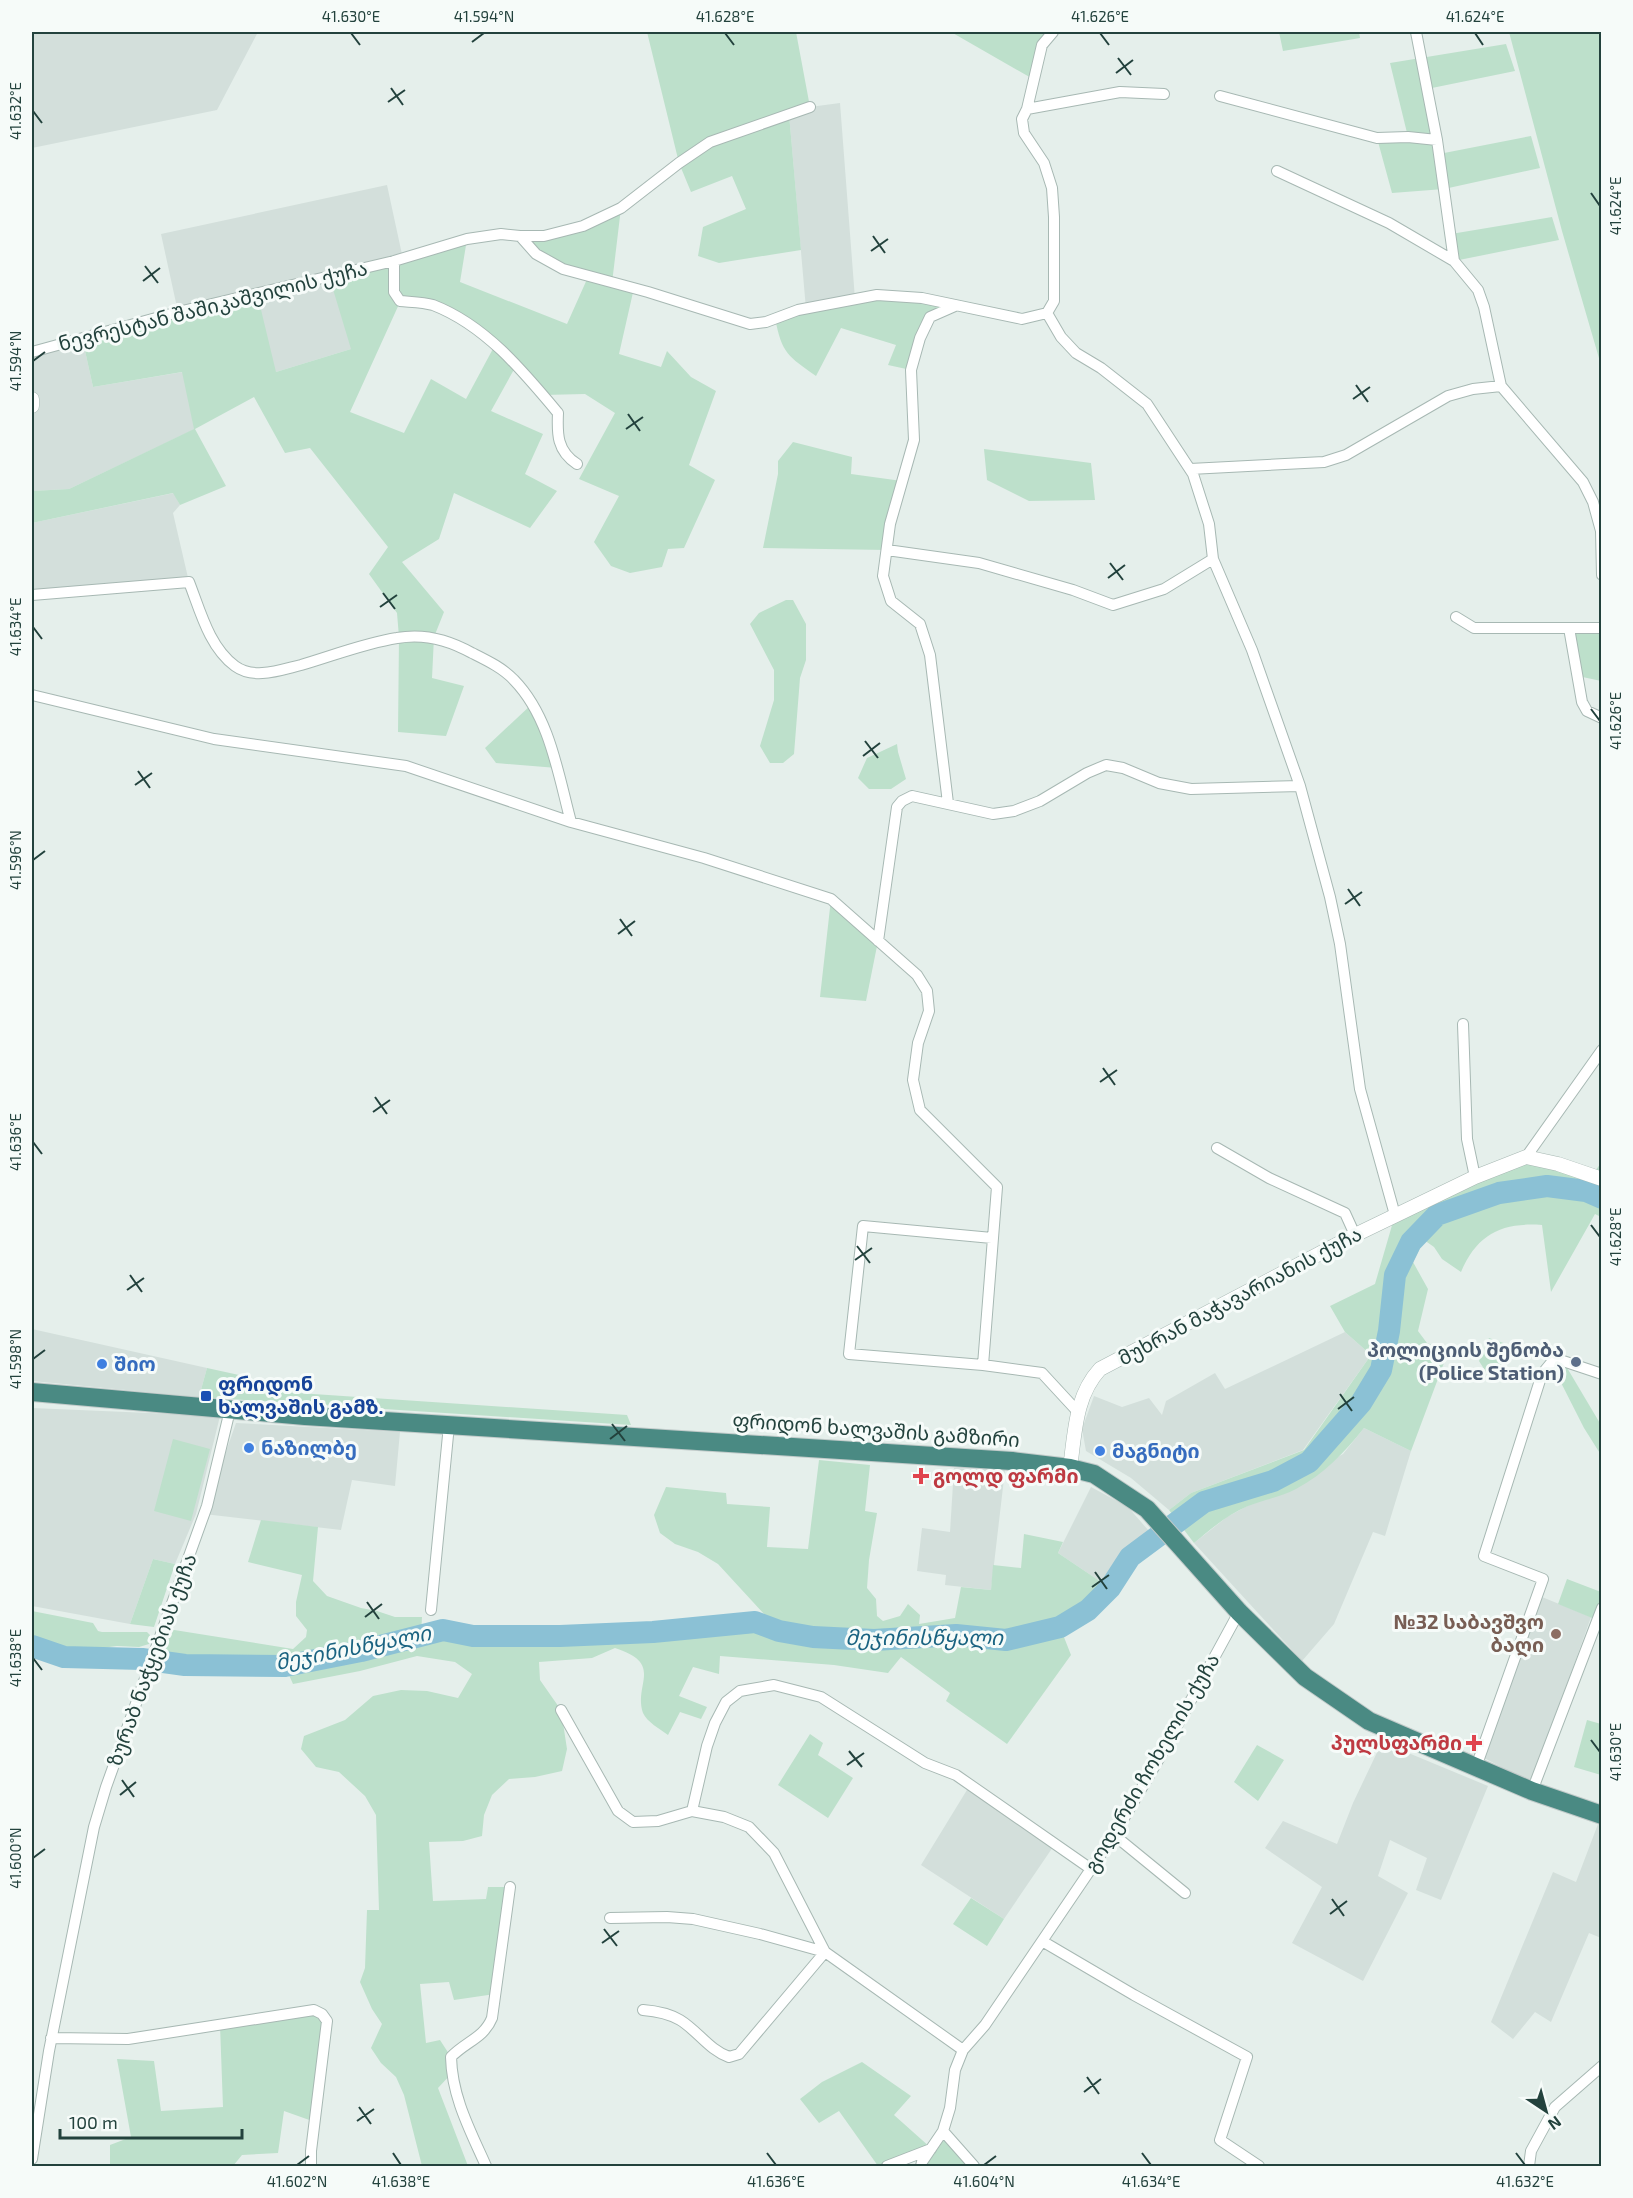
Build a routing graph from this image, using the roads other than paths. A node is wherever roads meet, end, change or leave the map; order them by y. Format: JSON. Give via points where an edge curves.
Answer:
{"nodes":[{"id":1,"x":1053,"y":32,"type":"edge"},
{"id":2,"x":1416,"y":32,"type":"edge"},
{"id":3,"x":1164,"y":94,"type":"dead end"},
{"id":4,"x":1220,"y":96,"type":"dead end"},
{"id":5,"x":810,"y":107,"type":"dead end"},
{"id":6,"x":1027,"y":109,"type":"junction"},
{"id":7,"x":1437,"y":140,"type":"junction"},
{"id":8,"x":1277,"y":171,"type":"dead end"},
{"id":9,"x":520,"y":236,"type":"junction"},
{"id":10,"x":394,"y":261,"type":"junction"},
{"id":11,"x":1454,"y":261,"type":"junction"},
{"id":12,"x":955,"y":306,"type":"junction"},
{"id":13,"x":1047,"y":313,"type":"junction"},
{"id":14,"x":32,"y":352,"type":"edge"},
{"id":15,"x":1502,"y":386,"type":"junction"},
{"id":16,"x":32,"y":399,"type":"edge"},
{"id":17,"x":32,"y":406,"type":"edge"},
{"id":18,"x":577,"y":464,"type":"dead end"},
{"id":19,"x":1190,"y":469,"type":"junction"},
{"id":20,"x":887,"y":550,"type":"junction"},
{"id":21,"x":1212,"y":559,"type":"junction"},
{"id":22,"x":1602,"y":575,"type":"edge"},
{"id":23,"x":32,"y":595,"type":"edge"},
{"id":24,"x":1456,"y":617,"type":"dead end"},
{"id":25,"x":1569,"y":628,"type":"junction"},
{"id":26,"x":1602,"y":628,"type":"edge"},
{"id":27,"x":32,"y":695,"type":"edge"},
{"id":28,"x":1602,"y":718,"type":"edge"},
{"id":29,"x":1300,"y":786,"type":"junction"},
{"id":30,"x":948,"y":803,"type":"junction"},
{"id":31,"x":571,"y":822,"type":"junction"},
{"id":32,"x":878,"y":941,"type":"junction"},
{"id":33,"x":1463,"y":1024,"type":"dead end"},
{"id":34,"x":1602,"y":1050,"type":"edge"},
{"id":35,"x":1217,"y":1148,"type":"dead end"},
{"id":36,"x":1526,"y":1158,"type":"junction"},
{"id":37,"x":1475,"y":1177,"type":"junction"},
{"id":38,"x":1602,"y":1179,"type":"edge"},
{"id":39,"x":1395,"y":1215,"type":"junction"},
{"id":40,"x":1355,"y":1235,"type":"junction"},
{"id":41,"x":992,"y":1238,"type":"junction"},
{"id":42,"x":983,"y":1365,"type":"junction"},
{"id":43,"x":1602,"y":1374,"type":"edge"},
{"id":44,"x":32,"y":1392,"type":"edge"},
{"id":45,"x":230,"y":1410,"type":"junction"},
{"id":46,"x":1078,"y":1412,"type":"junction"},
{"id":47,"x":449,"y":1425,"type":"junction"},
{"id":48,"x":1070,"y":1467,"type":"junction"},
{"id":49,"x":1602,"y":1608,"type":"edge"},
{"id":50,"x":430,"y":1610,"type":"dead end"},
{"id":51,"x":1239,"y":1612,"type":"junction"},
{"id":52,"x":561,"y":1710,"type":"dead end"},
{"id":53,"x":1476,"y":1767,"type":"junction"},
{"id":54,"x":1532,"y":1791,"type":"junction"},
{"id":55,"x":692,"y":1811,"type":"junction"},
{"id":56,"x":1602,"y":1815,"type":"edge"},
{"id":57,"x":1114,"y":1835,"type":"junction"},
{"id":58,"x":1091,"y":1869,"type":"junction"},
{"id":59,"x":510,"y":1887,"type":"dead end"},
{"id":60,"x":1185,"y":1893,"type":"dead end"},
{"id":61,"x":610,"y":1918,"type":"dead end"},
{"id":62,"x":1041,"y":1941,"type":"junction"},
{"id":63,"x":825,"y":1952,"type":"junction"},
{"id":64,"x":643,"y":2010,"type":"dead end"},
{"id":65,"x":51,"y":2038,"type":"junction"},
{"id":66,"x":963,"y":2050,"type":"junction"},
{"id":67,"x":1600,"y":2068,"type":"edge"},
{"id":68,"x":943,"y":2131,"type":"junction"},
{"id":69,"x":931,"y":2148,"type":"junction"},
{"id":70,"x":32,"y":2159,"type":"edge"},
{"id":71,"x":311,"y":2166,"type":"edge"},
{"id":72,"x":486,"y":2166,"type":"edge"},
{"id":73,"x":887,"y":2166,"type":"edge"},
{"id":74,"x":921,"y":2166,"type":"edge"},
{"id":75,"x":974,"y":2166,"type":"edge"},
{"id":76,"x":1259,"y":2166,"type":"edge"},
{"id":77,"x":1529,"y":2166,"type":"edge"}],
"edges":[{"from":1,"to":6,"type":"street","via":[[1042,45]]},
{"from":2,"to":7,"type":"street"},
{"from":3,"to":6,"type":"street","via":[[1120,93]]},
{"from":4,"to":7,"type":"street","via":[[1377,138]]},
{"from":5,"to":9,"type":"street","name":"ნევრესტან შაშიკაშვილის ქუჩა","via":[[710,142],[621,208],[583,226],[544,236]]},
{"from":6,"to":13,"type":"street","via":[[1022,119],[1024,133],[1044,163],[1052,188],[1054,301]]},
{"from":7,"to":11,"type":"street"},
{"from":8,"to":11,"type":"street","via":[[1389,223]]},
{"from":9,"to":10,"type":"street","name":"ნევრესტან შაშიკაშვილის ქუჩა","via":[[501,234],[467,239]]},
{"from":9,"to":12,"type":"street","via":[[537,254],[563,268],[750,324],[877,295],[922,298]]},
{"from":10,"to":14,"type":"street","name":"ნევრესტან შაშიკაშვილის ქუჩა","via":[[178,312]]},
{"from":10,"to":18,"type":"street","name":"ნევრესტან შაშიკაშვილის ქუჩა","via":[[394,292],[400,302],[431,304],[461,319],[517,364],[558,413],[557,438],[567,458]]},
{"from":11,"to":15,"type":"street","via":[[1478,290]]},
{"from":12,"to":13,"type":"street","via":[[1022,319]]},
{"from":12,"to":20,"type":"street","via":[[930,317],[911,370],[914,440],[890,524]]},
{"from":13,"to":19,"type":"street","via":[[1076,353],[1147,404]]},
{"from":15,"to":19,"type":"street","via":[[1448,396],[1346,455],[1324,462]]},
{"from":15,"to":22,"type":"street","via":[[1583,482],[1601,531]]},
{"from":16,"to":17,"type":"street"},
{"from":19,"to":21,"type":"street","via":[[1209,524]]},
{"from":20,"to":21,"type":"street","via":[[980,563],[1113,605],[1164,589]]},
{"from":20,"to":30,"type":"street","via":[[883,576],[891,601],[920,624],[930,656]]},
{"from":21,"to":29,"type":"street","via":[[1252,650]]},
{"from":23,"to":31,"type":"street","via":[[189,582],[219,649],[234,665],[252,673],[277,671],[399,637],[434,637],[460,646],[513,679],[532,704],[547,734]]},
{"from":24,"to":25,"type":"street","via":[[1474,628]]},
{"from":25,"to":26,"type":"street"},
{"from":25,"to":28,"type":"street","via":[[1582,702],[1587,711]]},
{"from":27,"to":31,"type":"street","via":[[214,739],[406,766]]},
{"from":29,"to":30,"type":"street","via":[[1191,789],[1106,765],[1014,811],[993,814]]},
{"from":29,"to":39,"type":"street","via":[[1340,944],[1360,1089]]},
{"from":30,"to":32,"type":"street","via":[[912,796],[897,807]]},
{"from":31,"to":32,"type":"street","via":[[704,858],[831,899]]},
{"from":32,"to":41,"type":"street","via":[[917,975],[927,991],[929,1011],[918,1043],[913,1080],[920,1110],[997,1187]]},
{"from":33,"to":37,"type":"street","via":[[1467,1139]]},
{"from":34,"to":36,"type":"street"},
{"from":35,"to":40,"type":"street","via":[[1345,1214]]},
{"from":36,"to":37,"type":"street","name":"მუხრან მაჭავარიანის ქუჩა"},
{"from":36,"to":38,"type":"street"},
{"from":37,"to":39,"type":"street","name":"მუხრან მაჭავარიანის ქუჩა"},
{"from":39,"to":40,"type":"street","name":"მუხრან მაჭავარიანის ქუჩა"},
{"from":40,"to":46,"type":"street","name":"მუხრან მაჭავარიანის ქუჩა","via":[[1100,1369],[1089,1381]]},
{"from":41,"to":42,"type":"street"},
{"from":41,"to":42,"type":"street","via":[[863,1226],[849,1354]]},
{"from":42,"to":46,"type":"street","via":[[1042,1373]]},
{"from":43,"to":53,"type":"street","via":[[1561,1357],[1542,1374],[1484,1556],[1544,1579]]},
{"from":44,"to":45,"type":"highway","name":"ფრიდონ ხალვაშის გამზირი"},
{"from":45,"to":47,"type":"highway","name":"ფრიდონ ხალვაშის გამზირი"},
{"from":45,"to":65,"type":"street","name":"ზურაბ ნაჭყებიას ქუჩა","via":[[207,1506],[94,1827]]},
{"from":46,"to":48,"type":"street","name":"მუხრან მაჭავარიანის ქუჩა"},
{"from":47,"to":48,"type":"highway","name":"ფრიდონ ხალვაშის გამზირი"},
{"from":47,"to":50,"type":"street"},
{"from":48,"to":51,"type":"highway","name":"ფრიდონ ხალვაშის გამზირი","via":[[1094,1474],[1147,1509]]},
{"from":49,"to":54,"type":"street"},
{"from":51,"to":53,"type":"highway","name":"ფრიდონ ხალვაშის გამზირი","via":[[1305,1677],[1336,1700],[1369,1721]]},
{"from":51,"to":57,"type":"street","name":"გოდერძი ჩოხელის ქუჩა"},
{"from":52,"to":55,"type":"street","via":[[618,1811],[633,1822],[658,1821]]},
{"from":53,"to":54,"type":"highway","name":"ფრიდონ ხალვაშის გამზირი"},
{"from":54,"to":56,"type":"highway","name":"ფრიდონ ხალვაშის გამზირი"},
{"from":55,"to":58,"type":"street","via":[[707,1746],[726,1702],[740,1691],[774,1685],[821,1697],[925,1763],[956,1775]]},
{"from":55,"to":63,"type":"street","via":[[749,1827],[774,1853]]},
{"from":57,"to":58,"type":"street","name":"გოდერძი ჩოხელის ქუჩა"},
{"from":57,"to":60,"type":"street"},
{"from":58,"to":62,"type":"street","name":"გოდერძი ჩოხელის ქუჩა"},
{"from":59,"to":72,"type":"street","via":[[488,2030],[451,2056],[457,2101]]},
{"from":61,"to":63,"type":"street","via":[[693,1919]]},
{"from":62,"to":66,"type":"street","name":"გოდერძი ჩოხელის ქუჩა","via":[[985,2025]]},
{"from":62,"to":76,"type":"street","via":[[1247,2057],[1220,2140]]},
{"from":63,"to":64,"type":"street","via":[[739,2054],[729,2057],[717,2053],[680,2020],[660,2011]]},
{"from":63,"to":66,"type":"street"},
{"from":65,"to":70,"type":"street","name":"ზურაბ ნაჭყებიას ქუჩა"},
{"from":65,"to":71,"type":"street","via":[[128,2038],[314,2010],[327,2021]]},
{"from":66,"to":68,"type":"street","name":"გოდერძი ჩოხელის ქუჩა"},
{"from":67,"to":77,"type":"street","via":[[1555,2107],[1531,2151]]},
{"from":68,"to":69,"type":"street","name":"გოდერძი ჩოხელის ქუჩა"},
{"from":68,"to":75,"type":"street"},
{"from":69,"to":73,"type":"street"},
{"from":69,"to":74,"type":"street","name":"გოდერძი ჩოხელის ქუჩა"}]}
